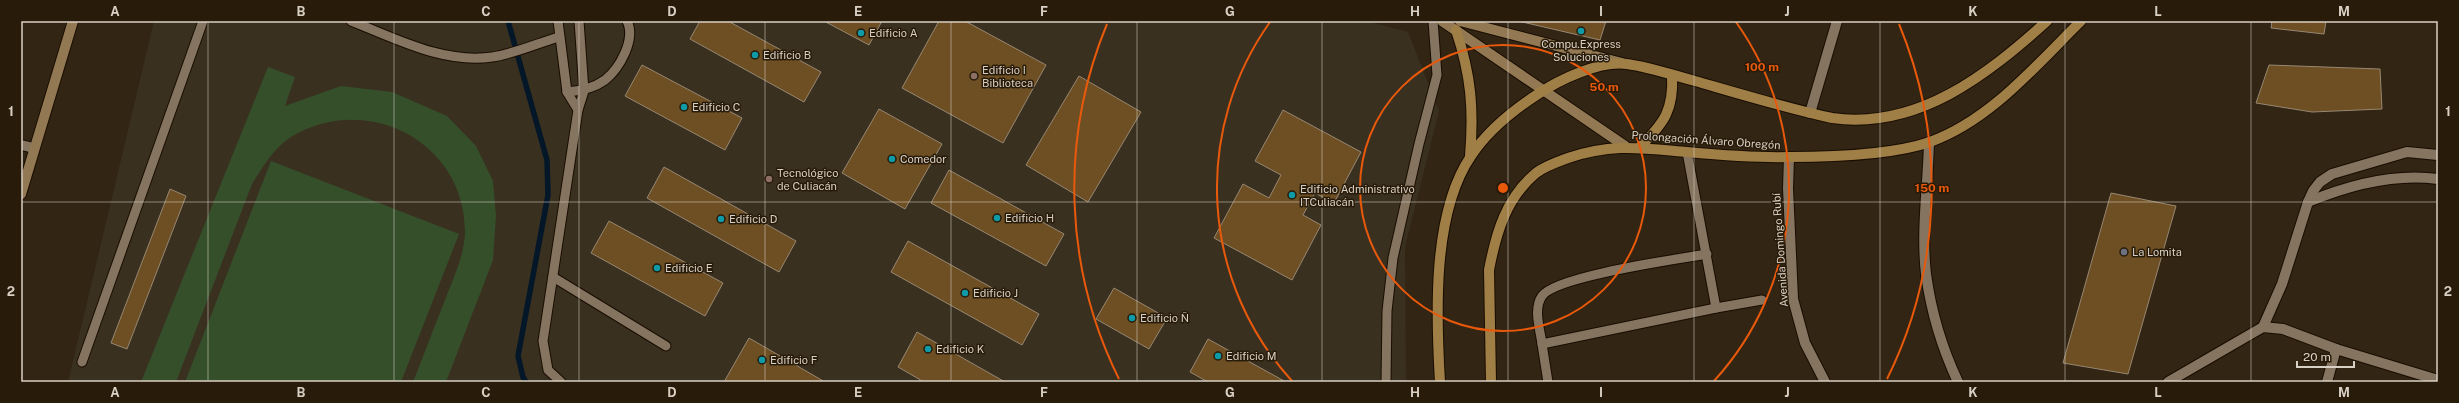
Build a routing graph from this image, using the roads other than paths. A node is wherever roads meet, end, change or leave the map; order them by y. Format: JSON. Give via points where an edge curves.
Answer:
{"nodes":[{"id":1,"x":73,"y":21,"type":"edge"},
{"id":2,"x":203,"y":21,"type":"edge"},
{"id":3,"x":350,"y":21,"type":"edge"},
{"id":4,"x":558,"y":21,"type":"edge"},
{"id":5,"x":579,"y":21,"type":"edge"},
{"id":6,"x":627,"y":21,"type":"edge"},
{"id":7,"x":1433,"y":21,"type":"edge"},
{"id":8,"x":1442,"y":21,"type":"edge"},
{"id":9,"x":1837,"y":21,"type":"edge"},
{"id":10,"x":2047,"y":21,"type":"edge"},
{"id":11,"x":2081,"y":21,"type":"edge"},
{"id":12,"x":1458,"y":26,"type":"edge"},
{"id":13,"x":559,"y":37,"type":"junction"},
{"id":14,"x":1626,"y":64,"type":"junction"},
{"id":15,"x":1672,"y":75,"type":"junction"},
{"id":16,"x":584,"y":91,"type":"junction"},
{"id":17,"x":1543,"y":91,"type":"junction"},
{"id":18,"x":567,"y":92,"type":"junction"},
{"id":19,"x":578,"y":110,"type":"junction"},
{"id":20,"x":1810,"y":113,"type":"junction"},
{"id":21,"x":1929,"y":142,"type":"junction"},
{"id":22,"x":21,"y":144,"type":"edge"},
{"id":23,"x":1625,"y":146,"type":"junction"},
{"id":24,"x":1640,"y":147,"type":"junction"},
{"id":25,"x":34,"y":148,"type":"junction"},
{"id":26,"x":1687,"y":152,"type":"junction"},
{"id":27,"x":2438,"y":154,"type":"edge"},
{"id":28,"x":1470,"y":157,"type":"junction"},
{"id":29,"x":1789,"y":158,"type":"junction"},
{"id":30,"x":2438,"y":179,"type":"edge"},
{"id":31,"x":21,"y":194,"type":"edge"},
{"id":32,"x":2308,"y":202,"type":"junction"},
{"id":33,"x":1707,"y":254,"type":"junction"},
{"id":34,"x":553,"y":276,"type":"junction"},
{"id":35,"x":1762,"y":300,"type":"dead end"},
{"id":36,"x":1716,"y":308,"type":"junction"},
{"id":37,"x":2263,"y":327,"type":"junction"},
{"id":38,"x":1542,"y":344,"type":"junction"},
{"id":39,"x":666,"y":346,"type":"dead end"},
{"id":40,"x":2336,"y":349,"type":"junction"},
{"id":41,"x":82,"y":362,"type":"dead end"},
{"id":42,"x":2438,"y":380,"type":"edge"},
{"id":43,"x":561,"y":382,"type":"edge"},
{"id":44,"x":1386,"y":382,"type":"edge"},
{"id":45,"x":1440,"y":382,"type":"edge"},
{"id":46,"x":1492,"y":382,"type":"edge"},
{"id":47,"x":1548,"y":382,"type":"edge"},
{"id":48,"x":1825,"y":382,"type":"edge"},
{"id":49,"x":1958,"y":382,"type":"edge"},
{"id":50,"x":2168,"y":382,"type":"edge"},
{"id":51,"x":2326,"y":382,"type":"edge"}],
"edges":[{"from":1,"to":25,"type":"main road"},
{"from":2,"to":41,"type":"lane"},
{"from":3,"to":13,"type":"lane","via":[[438,53],[471,58],[492,57]]},
{"from":4,"to":13,"type":"lane"},
{"from":5,"to":16,"type":"lane"},
{"from":6,"to":16,"type":"lane","via":[[630,36],[617,66],[605,80]]},
{"from":7,"to":44,"type":"lane","via":[[1438,75],[1393,258],[1387,311]]},
{"from":8,"to":12,"type":"main road"},
{"from":9,"to":20,"type":"street"},
{"from":10,"to":20,"type":"main road","via":[[1990,68],[1956,92],[1926,107],[1898,116],[1861,121]]},
{"from":11,"to":21,"type":"main road","name":"Prolongación Álvaro Obregón","via":[[1981,115]]},
{"from":12,"to":14,"type":"main road"},
{"from":12,"to":17,"type":"main road"},
{"from":12,"to":28,"type":"main road","via":[[1472,92]]},
{"from":13,"to":18,"type":"lane"},
{"from":14,"to":15,"type":"main road"},
{"from":14,"to":17,"type":"main road","via":[[1588,70]]},
{"from":15,"to":20,"type":"main road"},
{"from":15,"to":24,"type":"main road","via":[[1673,96],[1668,113],[1659,128]]},
{"from":16,"to":18,"type":"lane"},
{"from":16,"to":19,"type":"lane"},
{"from":17,"to":23,"type":"main road"},
{"from":17,"to":28,"type":"main road","via":[[1498,124]]},
{"from":18,"to":19,"type":"lane"},
{"from":19,"to":34,"type":"lane"},
{"from":21,"to":29,"type":"main road","name":"Prolongación Álvaro Obregón","via":[[1877,153]]},
{"from":21,"to":49,"type":"street","via":[[1926,274],[1945,353]]},
{"from":22,"to":25,"type":"street"},
{"from":23,"to":24,"type":"main road","name":"Prolongación Álvaro Obregón"},
{"from":23,"to":46,"type":"main road","name":"Prolongación Álvaro Obregón","via":[[1588,152],[1557,161],[1537,172],[1522,186],[1507,208],[1498,230],[1489,270]]},
{"from":24,"to":26,"type":"main road","name":"Prolongación Álvaro Obregón"},
{"from":25,"to":31,"type":"main road"},
{"from":26,"to":29,"type":"main road","name":"Prolongación Álvaro Obregón"},
{"from":26,"to":33,"type":"lane"},
{"from":27,"to":32,"type":"street","via":[[2407,152],[2332,174],[2320,182]]},
{"from":28,"to":45,"type":"main road","via":[[1454,188],[1444,226],[1440,256]]},
{"from":29,"to":48,"type":"street","name":"Avenida Domingo Rubí","via":[[1793,299],[1805,343]]},
{"from":30,"to":32,"type":"street","via":[[2408,176],[2342,189]]},
{"from":32,"to":37,"type":"street","via":[[2282,284]]},
{"from":33,"to":36,"type":"lane"},
{"from":33,"to":38,"type":"lane","via":[[1552,286],[1541,297],[1538,305]]},
{"from":34,"to":39,"type":"lane"},
{"from":34,"to":43,"type":"lane","via":[[543,341],[548,370]]},
{"from":35,"to":36,"type":"lane"},
{"from":36,"to":38,"type":"lane"},
{"from":37,"to":40,"type":"street","via":[[2283,329]]},
{"from":37,"to":50,"type":"street"},
{"from":38,"to":47,"type":"lane"},
{"from":40,"to":42,"type":"street"},
{"from":40,"to":51,"type":"street"}]}
